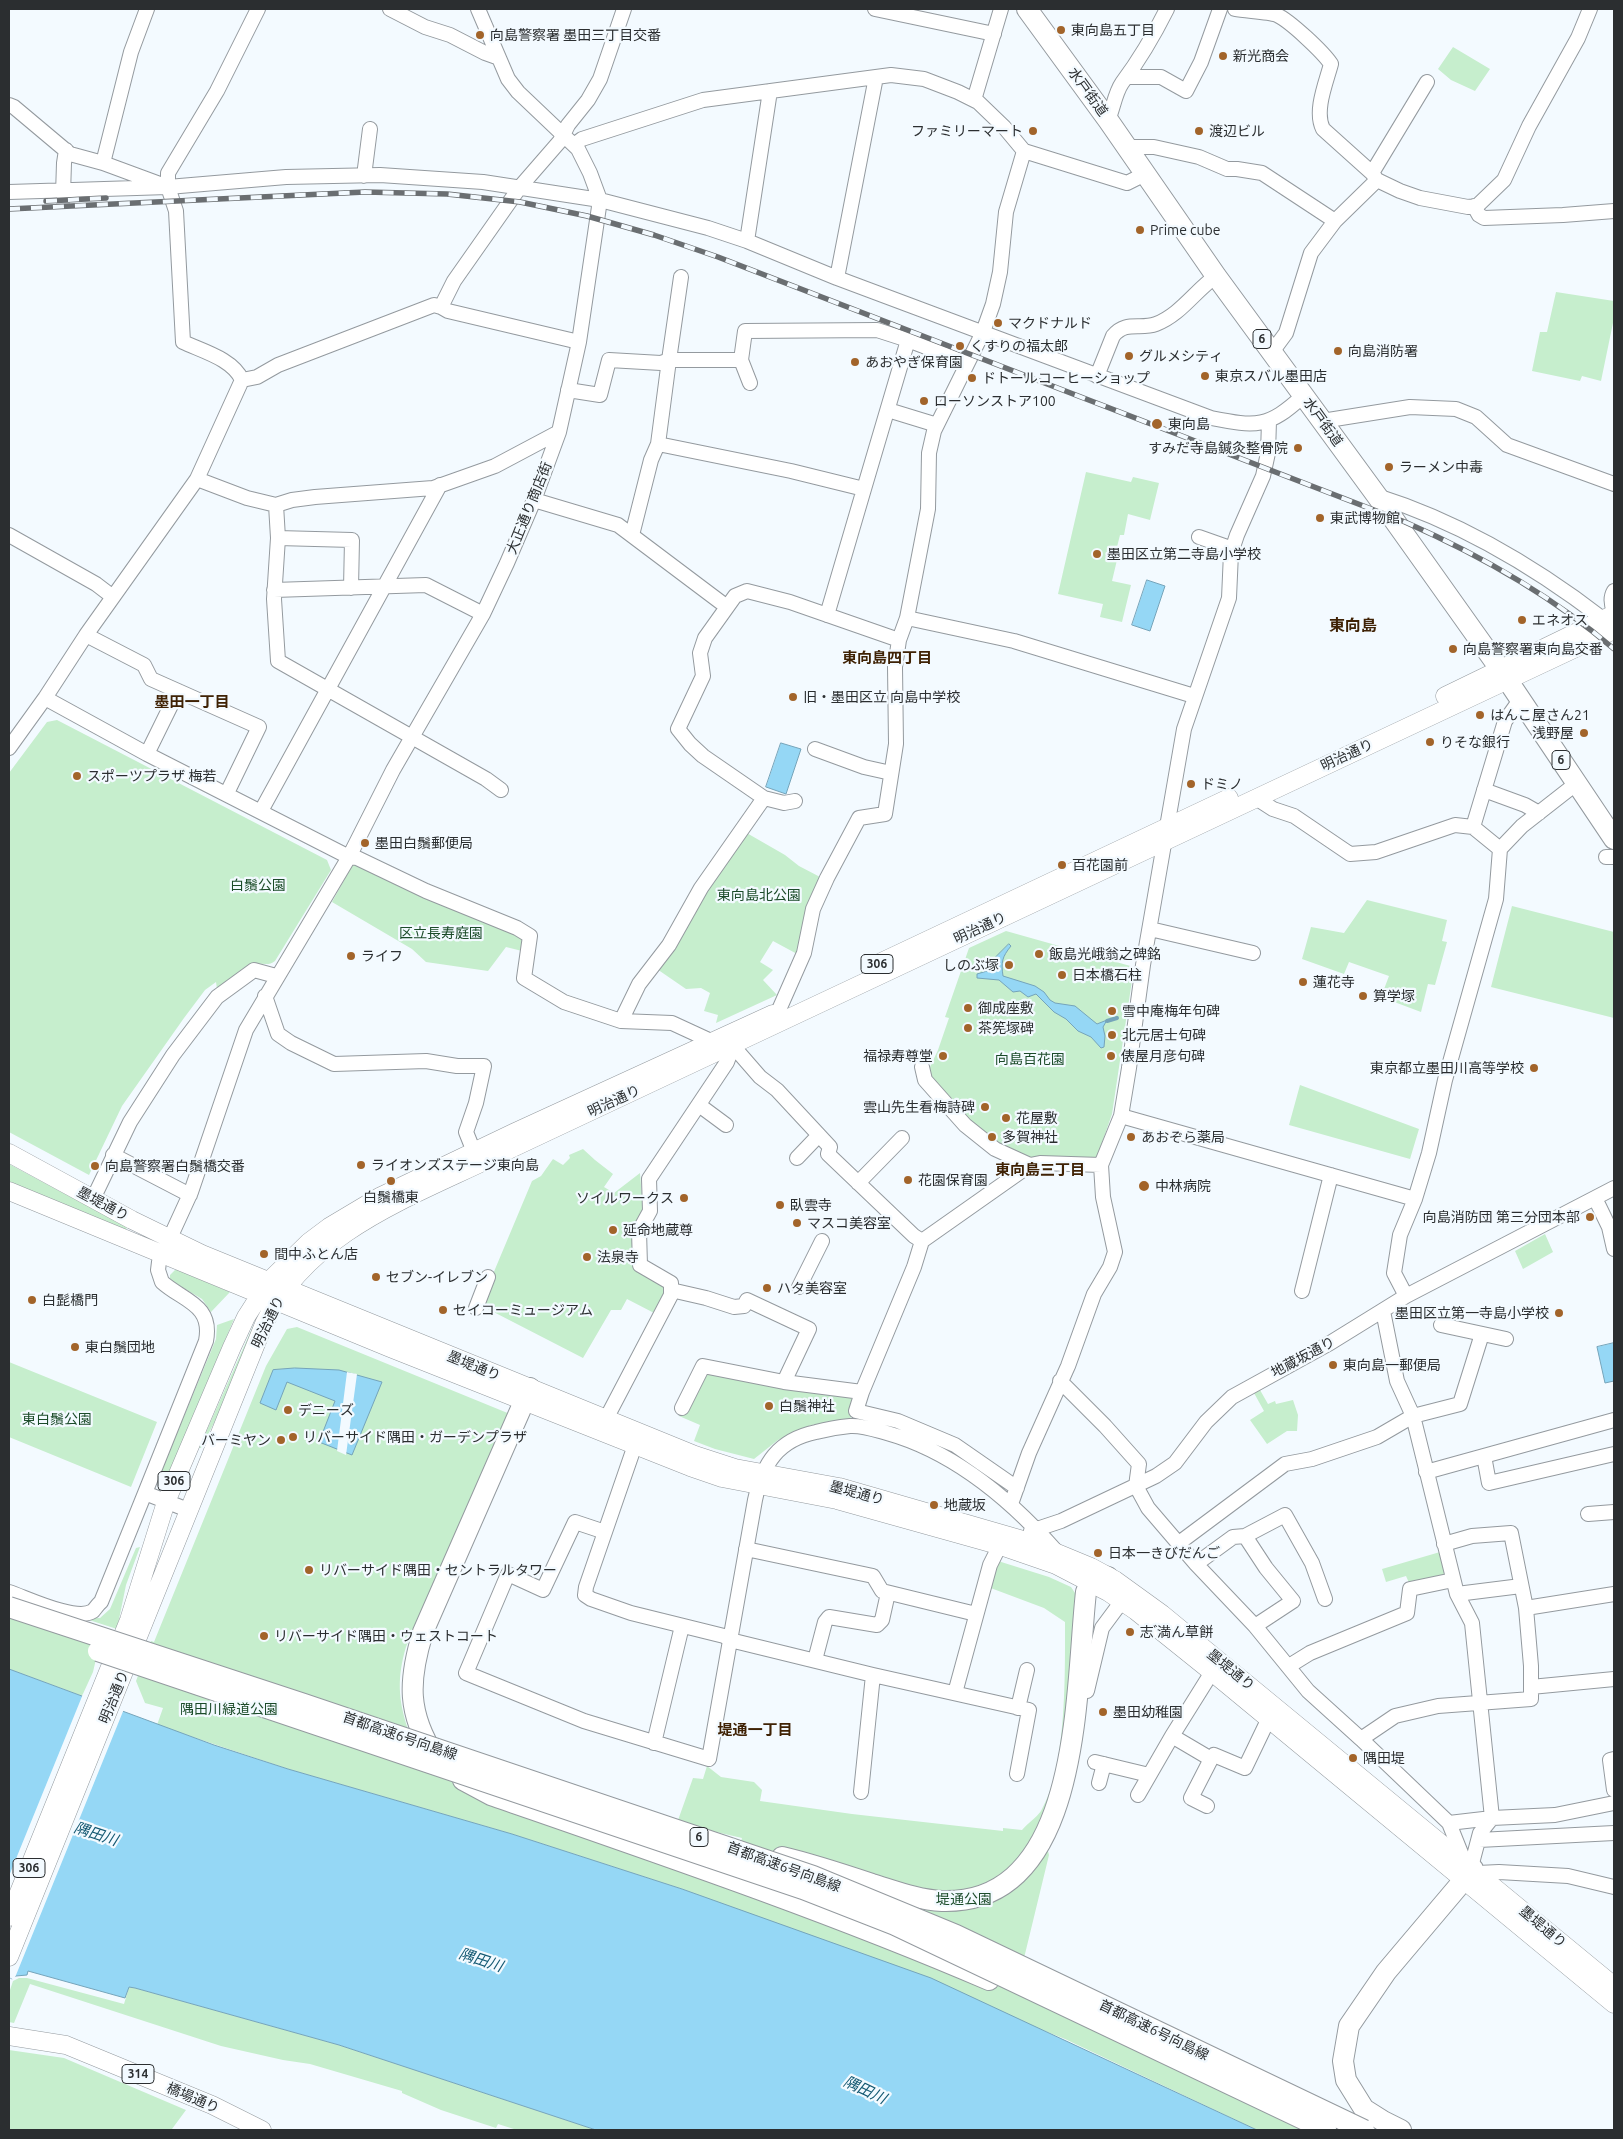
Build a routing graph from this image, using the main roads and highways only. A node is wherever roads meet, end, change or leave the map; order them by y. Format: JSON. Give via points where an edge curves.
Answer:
{"nodes":[{"id":1,"x":1026,"y":9,"type":"edge"},
{"id":2,"x":1612,"y":622,"type":"edge"},
{"id":3,"x":1503,"y":675,"type":"junction"},
{"id":4,"x":1166,"y":834,"type":"junction"},
{"id":5,"x":1611,"y":851,"type":"edge"},
{"id":6,"x":9,"y":1153,"type":"edge"},
{"id":7,"x":9,"y":1191,"type":"edge"},
{"id":8,"x":264,"y":1288,"type":"junction"},
{"id":9,"x":281,"y":1295,"type":"junction"},
{"id":10,"x":527,"y":1395,"type":"junction"},
{"id":11,"x":760,"y":1479,"type":"junction"},
{"id":12,"x":1002,"y":1540,"type":"junction"},
{"id":13,"x":1099,"y":1579,"type":"junction"},
{"id":14,"x":9,"y":1607,"type":"edge"},
{"id":15,"x":9,"y":1621,"type":"edge"},
{"id":16,"x":114,"y":1678,"type":"junction"},
{"id":17,"x":695,"y":1836,"type":"junction"},
{"id":18,"x":1467,"y":1874,"type":"junction"},
{"id":19,"x":9,"y":1917,"type":"edge"},
{"id":20,"x":9,"y":1957,"type":"edge"},
{"id":21,"x":1614,"y":1986,"type":"edge"},
{"id":22,"x":1614,"y":2004,"type":"edge"},
{"id":23,"x":1100,"y":2022,"type":"junction"},
{"id":24,"x":9,"y":2036,"type":"edge"},
{"id":25,"x":1293,"y":2114,"type":"junction"},
{"id":26,"x":262,"y":2130,"type":"edge"},
{"id":27,"x":1320,"y":2130,"type":"edge"},
{"id":28,"x":1326,"y":2130,"type":"edge"},
{"id":29,"x":1364,"y":2130,"type":"edge"},
{"id":30,"x":1401,"y":2130,"type":"edge"}],
"edges":[{"from":1,"to":3,"type":"highway","name":"水戸街道","number":"6"},
{"from":2,"to":3,"type":"main road","name":"明治通り","number":"306"},
{"from":3,"to":4,"type":"main road","name":"明治通り","number":"306"},
{"from":3,"to":4,"type":"main road","name":"明治通り","number":"306","via":[[1256,798]]},
{"from":3,"to":5,"type":"highway","name":"水戸街道","number":"6","via":[[1577,784]]},
{"from":4,"to":8,"type":"main road","name":"明治通り","number":"306","via":[[711,1041],[381,1196],[347,1215],[310,1242]]},
{"from":4,"to":9,"type":"main road","name":"明治通り","number":"306","via":[[733,1046],[371,1216],[336,1238],[310,1261]]},
{"from":6,"to":8,"type":"main road","name":"墨堤通り"},
{"from":7,"to":8,"type":"main road","name":"墨堤通り","via":[[161,1255]]},
{"from":8,"to":9,"type":"main road","name":"墨堤通り"},
{"from":8,"to":16,"type":"main road","name":"明治通り","number":"306","via":[[239,1332],[207,1401],[166,1502]]},
{"from":9,"to":10,"type":"main road","name":"墨堤通り"},
{"from":9,"to":16,"type":"main road","name":"明治通り","number":"306","via":[[264,1324],[188,1510]]},
{"from":10,"to":11,"type":"main road","name":"墨堤通り","via":[[606,1419]]},
{"from":10,"to":11,"type":"main road","name":"墨堤通り","via":[[635,1445],[722,1478]]},
{"from":10,"to":23,"type":"highway","bridge":true,"via":[[416,1654],[413,1707],[418,1725],[436,1757],[461,1779],[490,1794],[914,1947],[1070,2016]]},
{"from":11,"to":12,"type":"main road","name":"墨堤通り","via":[[839,1487]]},
{"from":12,"to":13,"type":"main road","name":"墨堤通り","via":[[1052,1564]]},
{"from":12,"to":13,"type":"main road","name":"墨堤通り","via":[[1056,1551]]},
{"from":13,"to":17,"type":"highway","bridge":true,"via":[[1084,1604],[1068,1763],[1043,1839],[1022,1870],[1009,1882],[978,1897],[959,1901],[923,1899],[800,1861]]},
{"from":13,"to":18,"type":"main road","name":"墨堤通り","via":[[1122,1601]]},
{"from":13,"to":18,"type":"main road","name":"墨堤通り","via":[[1162,1614]]},
{"from":14,"to":17,"type":"highway","name":"首都高速6号向島線","number":"6","bridge":true},
{"from":15,"to":23,"type":"highway","name":"首都高速6号向島線","number":"6","bridge":true,"via":[[803,1888],[895,1925]]},
{"from":16,"to":19,"type":"main road","name":"明治通り","number":"306"},
{"from":16,"to":20,"type":"main road","name":"明治通り","number":"306"},
{"from":17,"to":29,"type":"highway","name":"首都高速6号向島線","number":"6","bridge":true,"via":[[813,1876],[956,1935]]},
{"from":18,"to":21,"type":"main road","name":"墨堤通り"},
{"from":18,"to":22,"type":"main road","name":"墨堤通り"},
{"from":18,"to":30,"type":"highway","via":[[1361,2006],[1349,2026],[1344,2044],[1344,2071],[1354,2094],[1364,2109]]},
{"from":23,"to":25,"type":"highway","name":"首都高速6号向島線","number":"6","bridge":true},
{"from":24,"to":26,"type":"main road","name":"橋場通り","number":"314","via":[[66,2044]]},
{"from":25,"to":27,"type":"highway","bridge":true},
{"from":25,"to":28,"type":"highway","name":"首都高速6号向島線","number":"6","bridge":true}]}
